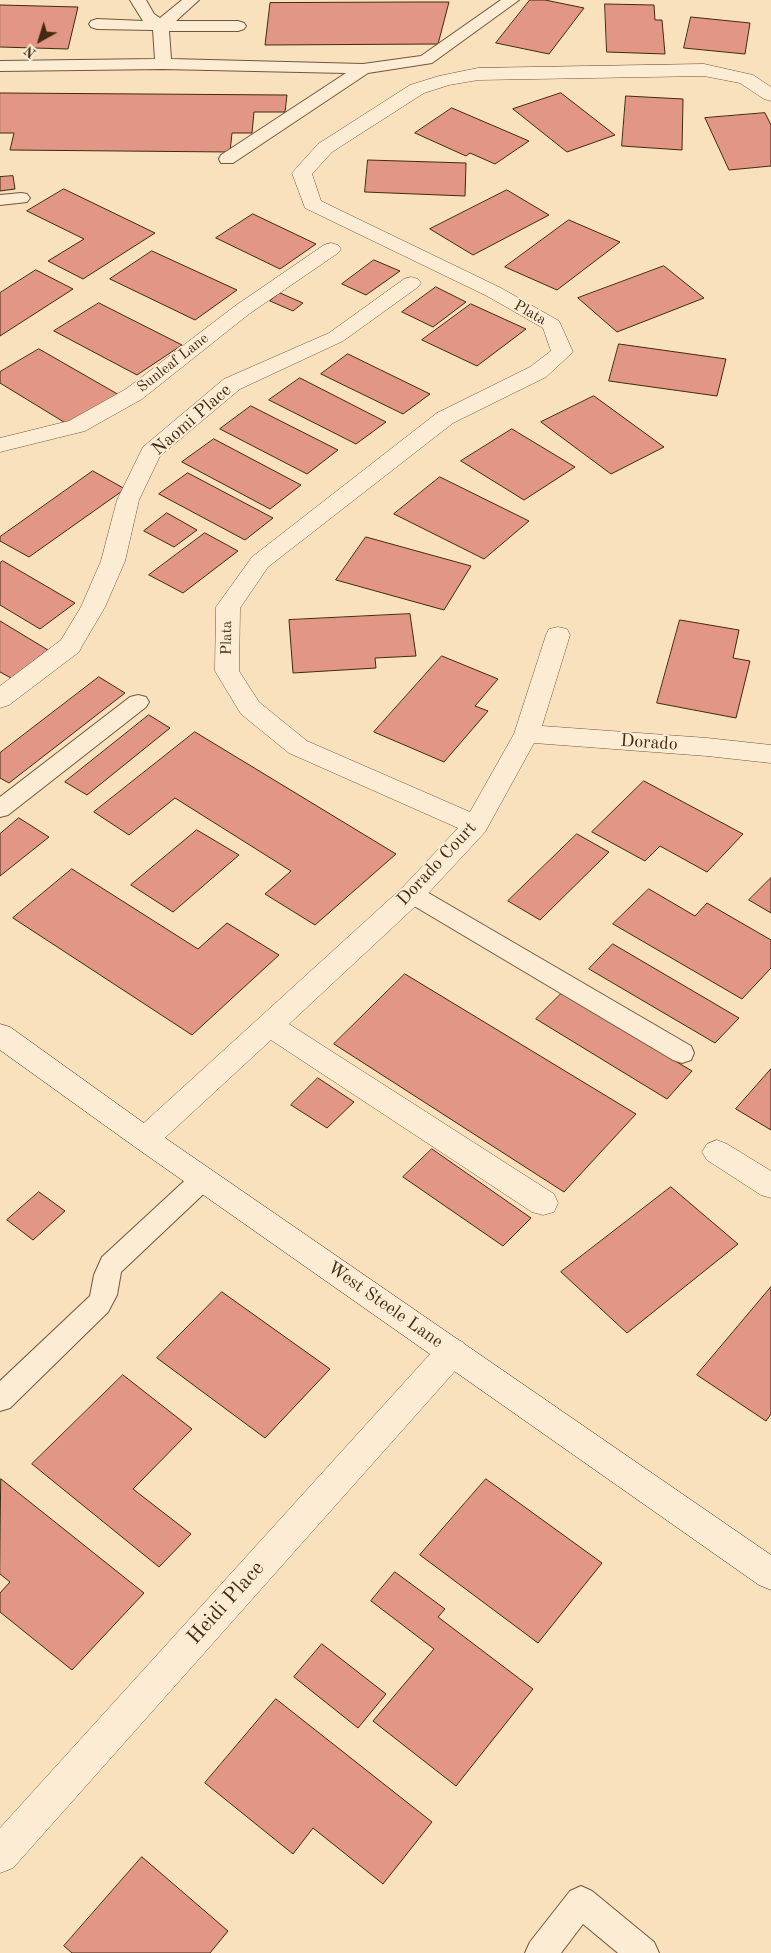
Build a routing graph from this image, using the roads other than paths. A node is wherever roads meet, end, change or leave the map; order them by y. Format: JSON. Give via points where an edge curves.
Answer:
{"nodes":[{"id":1,"x":138,"y":0,"type":"edge"},
{"id":2,"x":191,"y":0,"type":"edge"},
{"id":3,"x":511,"y":0,"type":"edge"},
{"id":4,"x":97,"y":24,"type":"dead end"},
{"id":5,"x":161,"y":26,"type":"junction"},
{"id":6,"x":238,"y":26,"type":"dead end"},
{"id":7,"x":163,"y":64,"type":"junction"},
{"id":8,"x":0,"y":66,"type":"edge"},
{"id":9,"x":363,"y":69,"type":"junction"},
{"id":10,"x":771,"y":95,"type":"edge"},
{"id":11,"x":227,"y":160,"type":"dead end"},
{"id":12,"x":22,"y":198,"type":"dead end"},
{"id":13,"x":0,"y":200,"type":"edge"},
{"id":14,"x":332,"y":249,"type":"dead end"},
{"id":15,"x":411,"y":284,"type":"dead end"},
{"id":16,"x":0,"y":445,"type":"edge"},
{"id":17,"x":558,"y":635,"type":"dead end"},
{"id":18,"x":0,"y":699,"type":"edge"},
{"id":19,"x":138,"y":702,"type":"dead end"},
{"id":20,"x":527,"y":734,"type":"junction"},
{"id":21,"x":771,"y":754,"type":"edge"},
{"id":22,"x":0,"y":809,"type":"edge"},
{"id":23,"x":476,"y":825,"type":"junction"},
{"id":24,"x":412,"y":894,"type":"junction"},
{"id":25,"x":269,"y":1025,"type":"junction"},
{"id":26,"x":0,"y":1035,"type":"edge"},
{"id":27,"x":682,"y":1053,"type":"dead end"},
{"id":28,"x":145,"y":1139,"type":"junction"},
{"id":29,"x":717,"y":1152,"type":"dead end"},
{"id":30,"x":203,"y":1179,"type":"junction"},
{"id":31,"x":771,"y":1186,"type":"edge"},
{"id":32,"x":543,"y":1203,"type":"dead end"},
{"id":33,"x":452,"y":1352,"type":"junction"},
{"id":34,"x":0,"y":1400,"type":"edge"},
{"id":35,"x":771,"y":1574,"type":"edge"},
{"id":36,"x":0,"y":1854,"type":"edge"},
{"id":37,"x":541,"y":1953,"type":"edge"},
{"id":38,"x":643,"y":1953,"type":"edge"}],
"edges":[{"from":1,"to":5,"type":"lane","via":[[148,17]]},
{"from":2,"to":5,"type":"lane"},
{"from":3,"to":9,"type":"lane","via":[[426,60]]},
{"from":4,"to":5,"type":"lane"},
{"from":5,"to":6,"type":"lane"},
{"from":5,"to":7,"type":"lane"},
{"from":7,"to":8,"type":"lane"},
{"from":7,"to":9,"type":"lane"},
{"from":9,"to":11,"type":"lane"},
{"from":10,"to":23,"type":"street","name":"Plata","via":[[746,79],[704,70],[478,74],[417,89],[325,148],[302,173],[312,204],[494,292],[552,325],[562,352],[538,372],[446,418],[260,562],[228,607],[227,670],[250,708],[298,746]]},
{"from":12,"to":13,"type":"lane"},
{"from":14,"to":16,"type":"street","name":"Sunleaf Lane","via":[[242,310],[134,394],[77,426]]},
{"from":15,"to":18,"type":"street","name":"Naomi Place","via":[[336,338],[232,384],[151,452],[128,500],[113,561],[93,607],[70,646]]},
{"from":17,"to":20,"type":"street","name":"Dorado Court"},
{"from":19,"to":22,"type":"lane"},
{"from":20,"to":21,"type":"street","name":"Dorado"},
{"from":20,"to":23,"type":"street","name":"Dorado Court"},
{"from":23,"to":24,"type":"street","name":"Dorado Court"},
{"from":24,"to":25,"type":"street","name":"Dorado Court"},
{"from":24,"to":27,"type":"lane"},
{"from":25,"to":28,"type":"street","name":"Dorado Court"},
{"from":25,"to":32,"type":"street"},
{"from":26,"to":28,"type":"street","name":"West Steele Lane"},
{"from":28,"to":30,"type":"street","name":"West Steele Lane"},
{"from":29,"to":31,"type":"street"},
{"from":30,"to":33,"type":"street","name":"West Steele Lane"},
{"from":30,"to":34,"type":"lane","via":[[112,1265],[98,1304]]},
{"from":33,"to":35,"type":"street","name":"West Steele Lane"},
{"from":33,"to":36,"type":"street","name":"Heidi Place"},
{"from":37,"to":38,"type":"lane","via":[[581,1902]]}]}
